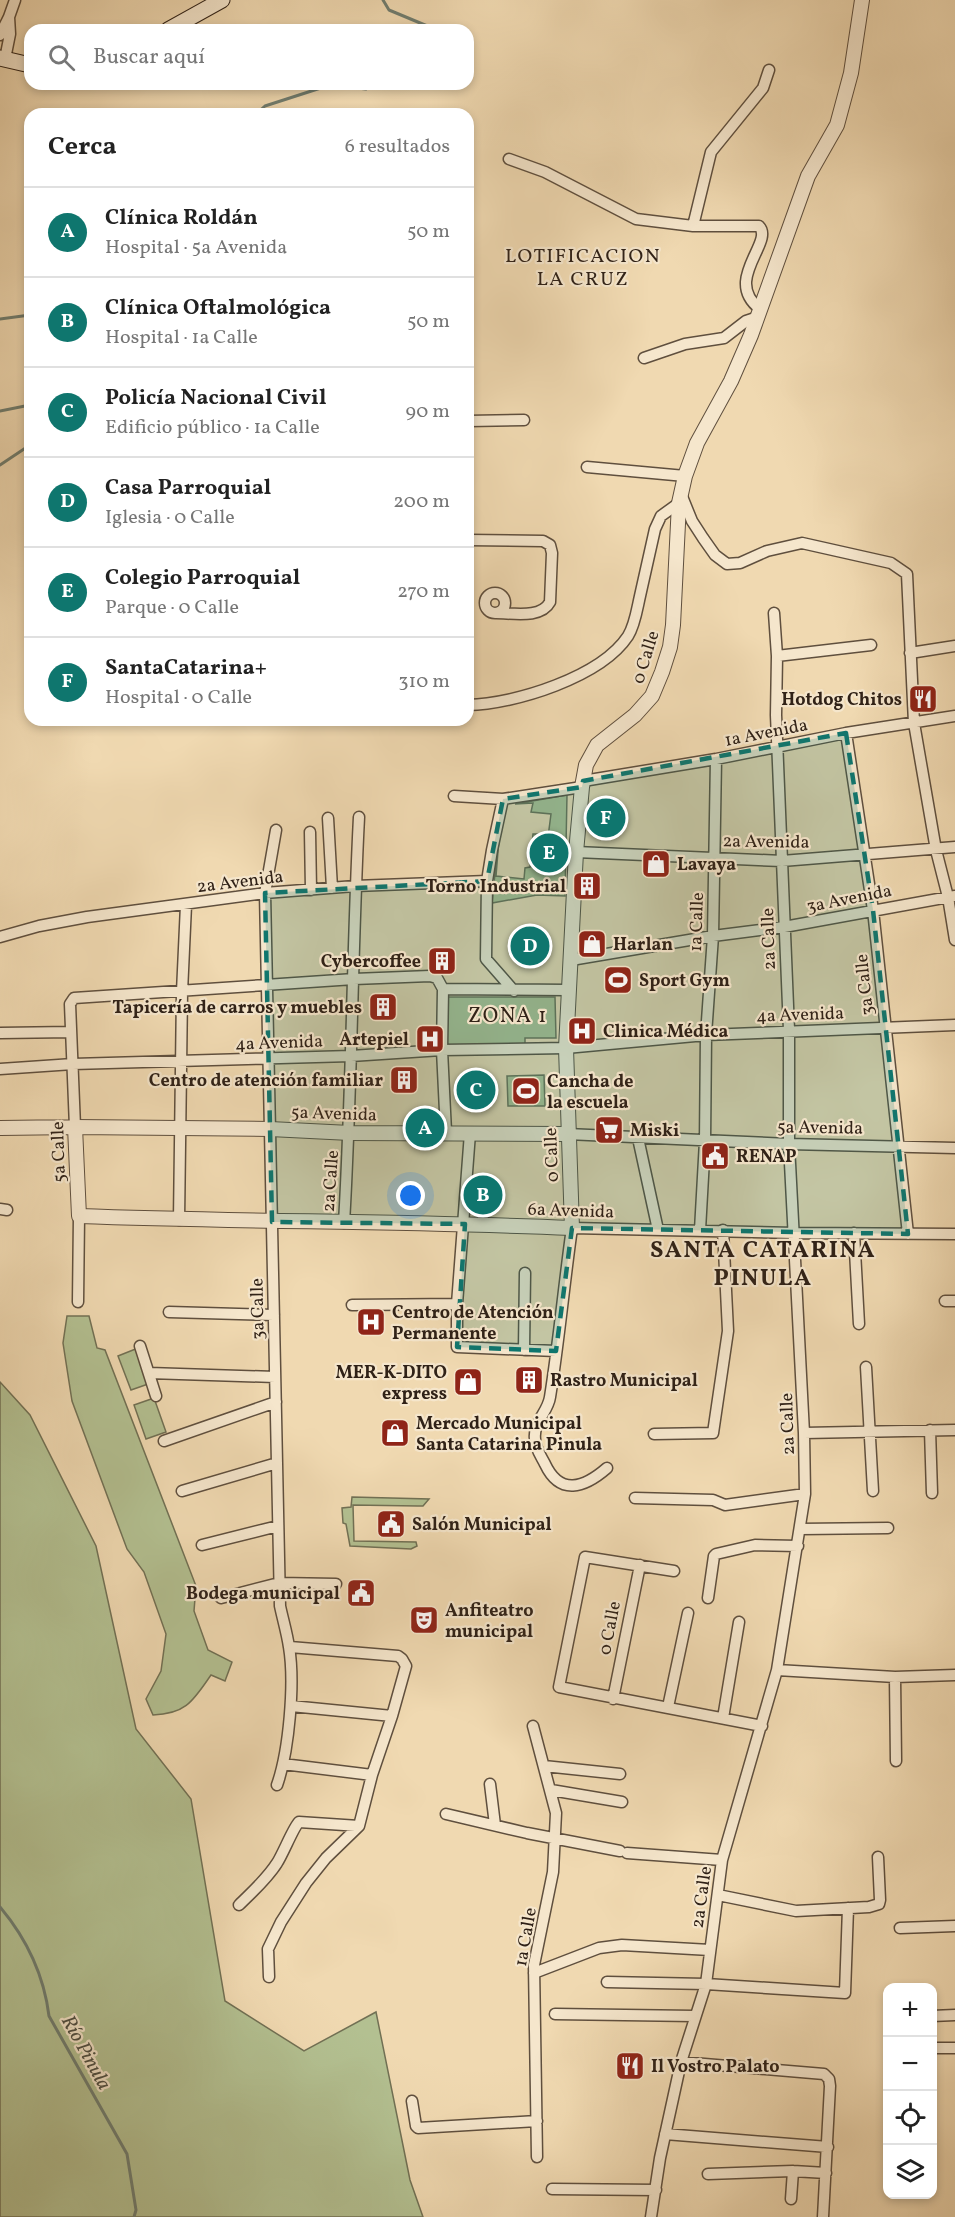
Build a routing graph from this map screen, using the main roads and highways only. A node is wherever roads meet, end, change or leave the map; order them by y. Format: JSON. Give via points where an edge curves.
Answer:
{"nodes":[{"id":1,"x":222,"y":0,"type":"edge"},
{"id":2,"x":179,"y":24,"type":"edge"},
{"id":3,"x":2,"y":58,"type":"edge"},
{"id":4,"x":24,"y":64,"type":"edge"}],
"edges":[{"from":1,"to":2,"type":"main road"},
{"from":3,"to":4,"type":"main road"}]}
